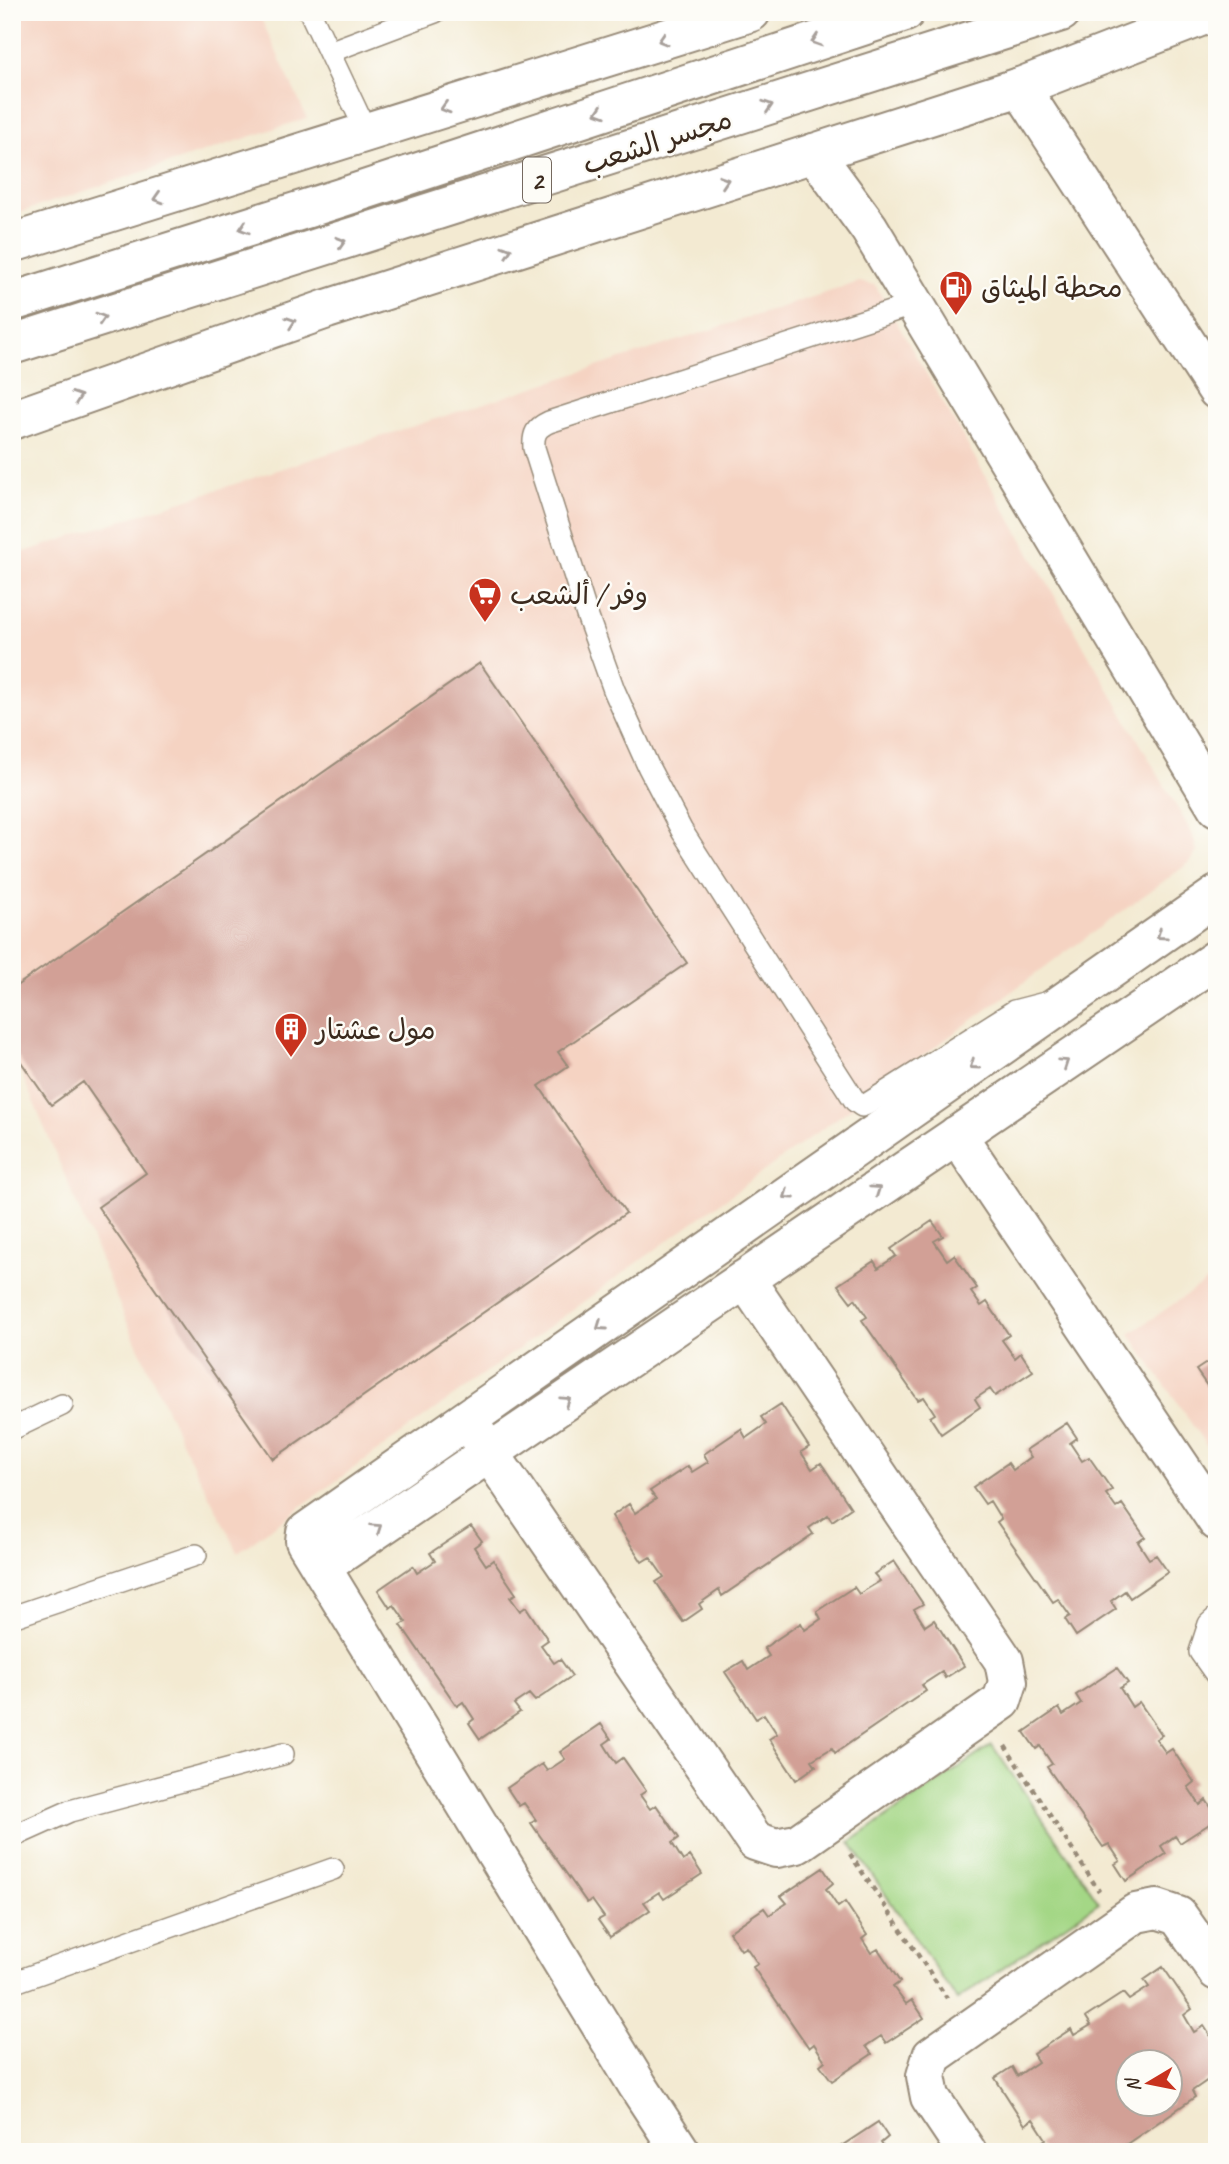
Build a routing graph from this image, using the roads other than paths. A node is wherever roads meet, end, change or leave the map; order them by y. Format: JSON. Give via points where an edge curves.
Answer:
{"nodes":[{"id":1,"x":310,"y":12,"type":"edge"},
{"id":2,"x":435,"y":12,"type":"edge"},
{"id":3,"x":751,"y":12,"type":"edge"},
{"id":4,"x":905,"y":12,"type":"edge"},
{"id":5,"x":1060,"y":12,"type":"edge"},
{"id":6,"x":1213,"y":12,"type":"edge"},
{"id":7,"x":329,"y":52,"type":"junction"},
{"id":8,"x":1020,"y":87,"type":"junction"},
{"id":9,"x":367,"y":133,"type":"junction"},
{"id":10,"x":814,"y":153,"type":"junction"},
{"id":11,"x":12,"y":243,"type":"edge"},
{"id":12,"x":12,"y":302,"type":"edge"},
{"id":13,"x":915,"y":304,"type":"junction"},
{"id":14,"x":12,"y":345,"type":"edge"},
{"id":15,"x":1217,"y":390,"type":"edge"},
{"id":16,"x":12,"y":420,"type":"edge"},
{"id":17,"x":1217,"y":807,"type":"edge"},
{"id":18,"x":1217,"y":895,"type":"edge"},
{"id":19,"x":1217,"y":959,"type":"edge"},
{"id":20,"x":1074,"y":995,"type":"junction"},
{"id":21,"x":957,"y":1135,"type":"junction"},
{"id":22,"x":745,"y":1279,"type":"junction"},
{"id":23,"x":62,"y":1405,"type":"dead end"},
{"id":24,"x":467,"y":1420,"type":"junction"},
{"id":25,"x":12,"y":1429,"type":"edge"},
{"id":26,"x":489,"y":1452,"type":"junction"},
{"id":27,"x":1217,"y":1521,"type":"edge"},
{"id":28,"x":196,"y":1555,"type":"dead end"},
{"id":29,"x":321,"y":1567,"type":"junction"},
{"id":30,"x":12,"y":1617,"type":"edge"},
{"id":31,"x":1217,"y":1617,"type":"edge"},
{"id":32,"x":1217,"y":1676,"type":"edge"},
{"id":33,"x":283,"y":1754,"type":"dead end"},
{"id":34,"x":12,"y":1837,"type":"edge"},
{"id":35,"x":333,"y":1869,"type":"dead end"},
{"id":36,"x":1217,"y":1972,"type":"edge"},
{"id":37,"x":12,"y":1983,"type":"edge"},
{"id":38,"x":681,"y":2152,"type":"edge"},
{"id":39,"x":967,"y":2152,"type":"edge"}],
"edges":[{"from":1,"to":7,"type":"lane"},
{"from":2,"to":7,"type":"lane"},
{"from":3,"to":9,"type":"main road","one_way":true},
{"from":4,"to":12,"type":"main road","name":"مجسر الشعب","number":"2","one_way":true},
{"from":14,"to":5,"type":"main road","name":"مجسر الشعب","number":"2","one_way":true},
{"from":6,"to":8,"type":"main road"},
{"from":7,"to":9,"type":"lane"},
{"from":8,"to":10,"type":"main road"},
{"from":8,"to":15,"type":"main road"},
{"from":9,"to":11,"type":"main road","one_way":true},
{"from":10,"to":13,"type":"main road","via":[[869,228]]},
{"from":16,"to":10,"type":"main road","one_way":true,"via":[[327,309]]},
{"from":13,"to":17,"type":"main road"},
{"from":13,"to":20,"type":"lane","via":[[550,422],[538,427],[534,448],[610,678],[649,768],[682,831],[855,1101],[867,1104],[1014,1011]]},
{"from":18,"to":20,"type":"main road","one_way":true},
{"from":21,"to":19,"type":"main road","one_way":true},
{"from":20,"to":24,"type":"main road","one_way":true},
{"from":22,"to":21,"type":"main road","one_way":true},
{"from":21,"to":27,"type":"main road"},
{"from":26,"to":22,"type":"main road","one_way":true},
{"from":22,"to":26,"type":"main road","via":[[1004,1661],[1008,1682],[1002,1702],[797,1844],[776,1848],[755,1841]]},
{"from":23,"to":25,"type":"lane"},
{"from":24,"to":26,"type":"main road"},
{"from":24,"to":29,"type":"main road","via":[[306,1532],[305,1541]]},
{"from":29,"to":26,"type":"main road","one_way":true},
{"from":28,"to":30,"type":"lane"},
{"from":29,"to":38,"type":"main road"},
{"from":31,"to":32,"type":"lane","via":[[1209,1624],[1200,1652]]},
{"from":33,"to":34,"type":"lane","via":[[70,1811]]},
{"from":35,"to":37,"type":"lane"},
{"from":36,"to":39,"type":"main road","via":[[1178,1916],[1157,1909],[1136,1913],[932,2056],[926,2076],[930,2098]]}]}
